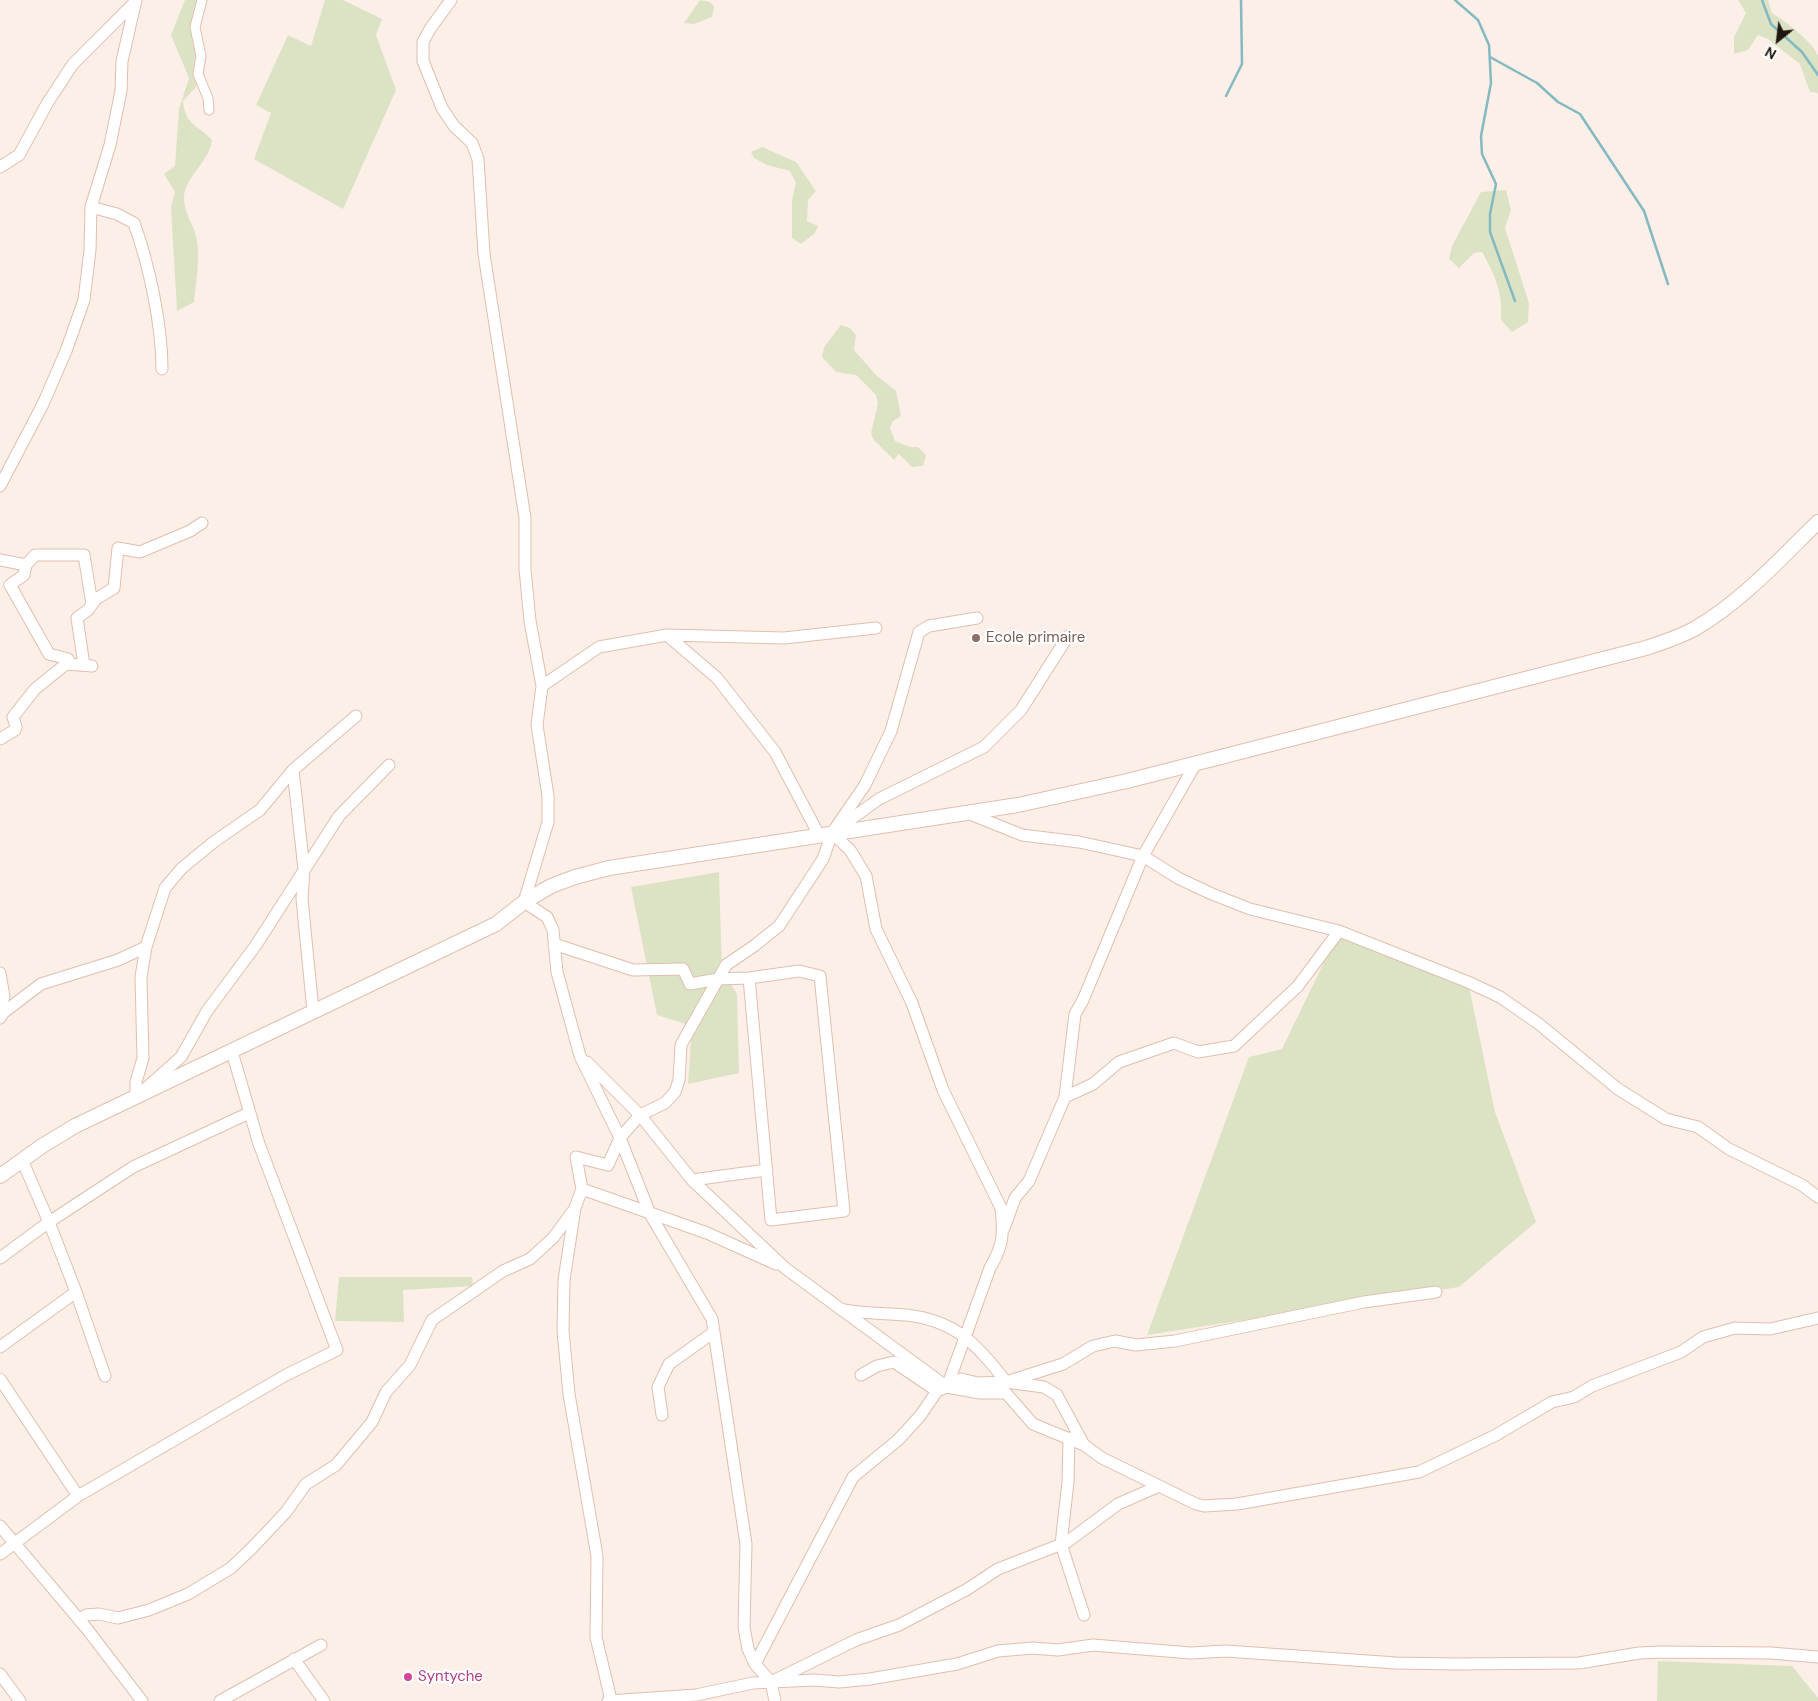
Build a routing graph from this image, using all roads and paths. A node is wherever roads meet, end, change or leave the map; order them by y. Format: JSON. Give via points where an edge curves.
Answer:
{"nodes":[{"id":1,"x":202,"y":0,"type":"edge"},
{"id":2,"x":451,"y":0,"type":"edge"},
{"id":3,"x":135,"y":1,"type":"edge"},
{"id":4,"x":209,"y":110,"type":"dead end"},
{"id":5,"x":0,"y":168,"type":"edge"},
{"id":6,"x":91,"y":207,"type":"junction"},
{"id":7,"x":162,"y":369,"type":"dead end"},
{"id":8,"x":0,"y":486,"type":"edge"},
{"id":9,"x":1818,"y":522,"type":"edge"},
{"id":10,"x":202,"y":523,"type":"dead end"},
{"id":11,"x":0,"y":560,"type":"edge"},
{"id":12,"x":26,"y":565,"type":"junction"},
{"id":13,"x":92,"y":604,"type":"junction"},
{"id":14,"x":977,"y":618,"type":"dead end"},
{"id":15,"x":876,"y":628,"type":"dead end"},
{"id":16,"x":80,"y":631,"type":"junction"},
{"id":17,"x":667,"y":635,"type":"junction"},
{"id":18,"x":1068,"y":636,"type":"dead end"},
{"id":19,"x":67,"y":662,"type":"junction"},
{"id":20,"x":542,"y":686,"type":"junction"},
{"id":21,"x":356,"y":716,"type":"dead end"},
{"id":22,"x":0,"y":739,"type":"edge"},
{"id":23,"x":1196,"y":763,"type":"junction"},
{"id":24,"x":389,"y":766,"type":"dead end"},
{"id":25,"x":293,"y":770,"type":"junction"},
{"id":26,"x":970,"y":814,"type":"junction"},
{"id":27,"x":826,"y":834,"type":"junction"},
{"id":28,"x":1144,"y":856,"type":"junction"},
{"id":29,"x":304,"y":868,"type":"junction"},
{"id":30,"x":524,"y":902,"type":"junction"},
{"id":31,"x":1338,"y":931,"type":"junction"},
{"id":32,"x":554,"y":944,"type":"junction"},
{"id":33,"x":146,"y":947,"type":"junction"},
{"id":34,"x":0,"y":973,"type":"edge"},
{"id":35,"x":749,"y":978,"type":"junction"},
{"id":36,"x":718,"y":979,"type":"junction"},
{"id":37,"x":0,"y":1007,"type":"edge"},
{"id":38,"x":313,"y":1012,"type":"junction"},
{"id":39,"x":0,"y":1018,"type":"edge"},
{"id":40,"x":232,"y":1052,"type":"junction"},
{"id":41,"x":580,"y":1056,"type":"junction"},
{"id":42,"x":136,"y":1097,"type":"junction"},
{"id":43,"x":1065,"y":1097,"type":"junction"},
{"id":44,"x":249,"y":1113,"type":"junction"},
{"id":45,"x":640,"y":1115,"type":"junction"},
{"id":46,"x":620,"y":1138,"type":"junction"},
{"id":47,"x":22,"y":1160,"type":"junction"},
{"id":48,"x":767,"y":1170,"type":"junction"},
{"id":49,"x":0,"y":1176,"type":"edge"},
{"id":50,"x":692,"y":1180,"type":"junction"},
{"id":51,"x":582,"y":1189,"type":"junction"},
{"id":52,"x":1818,"y":1197,"type":"edge"},
{"id":53,"x":575,"y":1208,"type":"junction"},
{"id":54,"x":650,"y":1214,"type":"junction"},
{"id":55,"x":49,"y":1222,"type":"junction"},
{"id":56,"x":1004,"y":1230,"type":"junction"},
{"id":57,"x":0,"y":1258,"type":"edge"},
{"id":58,"x":785,"y":1268,"type":"junction"},
{"id":59,"x":76,"y":1292,"type":"junction"},
{"id":60,"x":1436,"y":1292,"type":"dead end"},
{"id":61,"x":840,"y":1310,"type":"junction"},
{"id":62,"x":1818,"y":1318,"type":"edge"},
{"id":63,"x":714,"y":1332,"type":"junction"},
{"id":64,"x":966,"y":1336,"type":"junction"},
{"id":65,"x":0,"y":1347,"type":"edge"},
{"id":66,"x":862,"y":1375,"type":"dead end"},
{"id":67,"x":105,"y":1376,"type":"dead end"},
{"id":68,"x":0,"y":1379,"type":"edge"},
{"id":69,"x":1006,"y":1382,"type":"junction"},
{"id":70,"x":942,"y":1389,"type":"junction"},
{"id":71,"x":662,"y":1415,"type":"dead end"},
{"id":72,"x":1069,"y":1438,"type":"junction"},
{"id":73,"x":1084,"y":1445,"type":"junction"},
{"id":74,"x":1158,"y":1486,"type":"junction"},
{"id":75,"x":78,"y":1496,"type":"junction"},
{"id":76,"x":0,"y":1526,"type":"edge"},
{"id":77,"x":16,"y":1544,"type":"junction"},
{"id":78,"x":1061,"y":1544,"type":"junction"},
{"id":79,"x":0,"y":1554,"type":"edge"},
{"id":80,"x":1084,"y":1615,"type":"dead end"},
{"id":81,"x":79,"y":1620,"type":"junction"},
{"id":82,"x":321,"y":1645,"type":"dead end"},
{"id":83,"x":1818,"y":1658,"type":"edge"},
{"id":84,"x":294,"y":1659,"type":"junction"},
{"id":85,"x":755,"y":1664,"type":"junction"},
{"id":86,"x":0,"y":1674,"type":"edge"},
{"id":87,"x":771,"y":1682,"type":"junction"},
{"id":88,"x":20,"y":1701,"type":"edge"},
{"id":89,"x":142,"y":1701,"type":"edge"},
{"id":90,"x":220,"y":1701,"type":"edge"},
{"id":91,"x":324,"y":1701,"type":"edge"},
{"id":92,"x":610,"y":1701,"type":"edge"},
{"id":93,"x":775,"y":1701,"type":"edge"}],
"edges":[{"from":1,"to":4,"type":"street","via":[[196,20],[201,56],[198,72]]},
{"from":2,"to":20,"type":"street","via":[[423,42],[423,61],[442,108],[454,126],[472,143],[478,159],[484,254],[525,518],[530,621]]},
{"from":3,"to":5,"type":"street","via":[[73,64],[19,155]]},
{"from":3,"to":6,"type":"street","via":[[122,61],[121,91],[110,145]]},
{"from":6,"to":7,"type":"street","via":[[117,214],[134,223],[153,295],[162,345]]},
{"from":6,"to":8,"type":"street","via":[[84,300],[43,404]]},
{"from":9,"to":23,"type":"street","via":[[1730,604],[1674,639]]},
{"from":10,"to":13,"type":"street","via":[[140,552],[118,548],[114,588]]},
{"from":11,"to":12,"type":"street"},
{"from":12,"to":13,"type":"street","via":[[35,555],[84,555]]},
{"from":12,"to":19,"type":"street","via":[[24,575],[10,585],[49,654]]},
{"from":13,"to":16,"type":"street","via":[[77,618]]},
{"from":14,"to":27,"type":"street","via":[[929,626],[919,632],[888,738],[865,785]]},
{"from":15,"to":17,"type":"street","via":[[784,638]]},
{"from":16,"to":19,"type":"street"},
{"from":16,"to":19,"type":"street","via":[[88,666]]},
{"from":17,"to":20,"type":"street","via":[[599,647]]},
{"from":17,"to":27,"type":"street","via":[[717,678],[775,752]]},
{"from":18,"to":27,"type":"street","via":[[1021,710],[984,747],[879,799]]},
{"from":19,"to":22,"type":"street","via":[[35,689],[13,717],[15,730]]},
{"from":20,"to":30,"type":"street","via":[[537,725],[548,796],[548,822]]},
{"from":21,"to":25,"type":"street"},
{"from":23,"to":26,"type":"street"},
{"from":23,"to":28,"type":"street"},
{"from":24,"to":29,"type":"street","via":[[339,816]]},
{"from":25,"to":29,"type":"street"},
{"from":25,"to":33,"type":"street","via":[[260,810],[182,868],[165,888]]},
{"from":26,"to":27,"type":"street"},
{"from":26,"to":28,"type":"street","via":[[1022,835],[1079,842]]},
{"from":27,"to":30,"type":"street","via":[[609,868],[559,883]]},
{"from":27,"to":36,"type":"street","via":[[823,859],[779,926],[726,964]]},
{"from":27,"to":56,"type":"street","via":[[850,850],[866,876],[876,929],[912,1003],[943,1090],[1000,1208]]},
{"from":28,"to":31,"type":"street","via":[[1178,878],[1250,909]]},
{"from":28,"to":43,"type":"street","via":[[1075,1014]]},
{"from":29,"to":38,"type":"street","via":[[302,900]]},
{"from":29,"to":42,"type":"street","via":[[256,945],[207,1010],[181,1057]]},
{"from":30,"to":32,"type":"street","via":[[547,917],[553,930]]},
{"from":30,"to":38,"type":"street","via":[[496,924]]},
{"from":31,"to":43,"type":"street","via":[[1298,986],[1234,1046],[1198,1052],[1174,1043],[1118,1062],[1093,1084]]},
{"from":31,"to":52,"type":"street","via":[[1500,997],[1539,1024],[1618,1089],[1666,1119],[1698,1127],[1729,1149],[1802,1185]]},
{"from":32,"to":36,"type":"street","via":[[633,970],[683,969],[690,984]]},
{"from":32,"to":41,"type":"street","via":[[557,972]]},
{"from":33,"to":39,"type":"street","via":[[118,960],[42,984]]},
{"from":33,"to":42,"type":"street","via":[[141,977],[143,1058],[136,1082]]},
{"from":34,"to":37,"type":"street","via":[[4,996]]},
{"from":35,"to":36,"type":"street"},
{"from":35,"to":48,"type":"street"},
{"from":35,"to":48,"type":"street","via":[[799,971],[820,976],[844,1210],[771,1220]]},
{"from":36,"to":45,"type":"street","via":[[681,1044],[675,1092],[665,1102]]},
{"from":38,"to":40,"type":"street"},
{"from":40,"to":42,"type":"street"},
{"from":40,"to":44,"type":"street"},
{"from":41,"to":45,"type":"street"},
{"from":41,"to":46,"type":"street"},
{"from":42,"to":47,"type":"street","via":[[75,1126]]},
{"from":43,"to":56,"type":"street","via":[[1029,1181],[1015,1198]]},
{"from":44,"to":55,"type":"street","via":[[133,1167]]},
{"from":44,"to":75,"type":"street","via":[[336,1350],[286,1375]]},
{"from":45,"to":46,"type":"street"},
{"from":45,"to":50,"type":"street"},
{"from":46,"to":51,"type":"street","via":[[608,1165],[576,1157]]},
{"from":46,"to":54,"type":"street"},
{"from":47,"to":49,"type":"street"},
{"from":47,"to":55,"type":"street"},
{"from":48,"to":50,"type":"street"},
{"from":50,"to":58,"type":"street"},
{"from":51,"to":53,"type":"street"},
{"from":51,"to":54,"type":"street"},
{"from":53,"to":81,"type":"street","via":[[553,1238],[530,1259],[503,1271],[432,1320],[410,1365],[386,1392],[372,1422],[336,1466],[306,1484],[286,1512],[231,1568],[188,1594],[149,1610],[118,1618],[86,1615]]},
{"from":53,"to":92,"type":"street","via":[[564,1280],[563,1331],[569,1394],[597,1556],[596,1637]]},
{"from":54,"to":58,"type":"street","via":[[707,1234]]},
{"from":54,"to":63,"type":"street","via":[[712,1319]]},
{"from":55,"to":57,"type":"street"},
{"from":55,"to":59,"type":"street"},
{"from":56,"to":64,"type":"street","via":[[1000,1250],[990,1268]]},
{"from":58,"to":61,"type":"street"},
{"from":59,"to":65,"type":"street"},
{"from":59,"to":67,"type":"street"},
{"from":60,"to":69,"type":"street","via":[[1364,1302],[1176,1341],[1136,1345],[1114,1341],[1093,1346],[1063,1364]]},
{"from":61,"to":64,"type":"street","via":[[934,1320]]},
{"from":61,"to":70,"type":"street"},
{"from":62,"to":74,"type":"street","via":[[1770,1329],[1735,1328],[1703,1337],[1681,1352],[1592,1386],[1574,1397],[1552,1402],[1496,1435],[1418,1472],[1237,1504],[1204,1506]]},
{"from":63,"to":71,"type":"street","via":[[669,1364],[658,1387]]},
{"from":63,"to":85,"type":"street","via":[[746,1544],[744,1627]]},
{"from":64,"to":69,"type":"street"},
{"from":64,"to":70,"type":"street"},
{"from":66,"to":70,"type":"street","via":[[877,1366],[894,1362]]},
{"from":68,"to":75,"type":"street"},
{"from":69,"to":70,"type":"street","via":[[978,1383],[961,1379]]},
{"from":69,"to":73,"type":"street","via":[[1044,1387],[1057,1395]]},
{"from":70,"to":72,"type":"street","via":[[1006,1393],[1033,1424]]},
{"from":70,"to":85,"type":"street","via":[[898,1440],[853,1476]]},
{"from":72,"to":73,"type":"street"},
{"from":72,"to":78,"type":"street"},
{"from":73,"to":74,"type":"street","via":[[1102,1458]]},
{"from":74,"to":78,"type":"street","via":[[1128,1498]]},
{"from":75,"to":77,"type":"street"},
{"from":76,"to":77,"type":"street"},
{"from":77,"to":79,"type":"street"},
{"from":77,"to":81,"type":"street"},
{"from":78,"to":80,"type":"street"},
{"from":78,"to":87,"type":"street","via":[[998,1569],[966,1590],[899,1624],[856,1640]]},
{"from":81,"to":89,"type":"street"},
{"from":82,"to":84,"type":"street"},
{"from":83,"to":87,"type":"street","via":[[1771,1653],[1660,1652],[1579,1663],[1456,1664],[1226,1651],[1191,1653],[1093,1645],[1058,1650],[998,1651],[957,1664],[870,1679]]},
{"from":84,"to":90,"type":"street"},
{"from":84,"to":91,"type":"street"},
{"from":85,"to":87,"type":"street"},
{"from":86,"to":88,"type":"street"},
{"from":87,"to":92,"type":"street","via":[[696,1695]]},
{"from":87,"to":93,"type":"street"}]}
